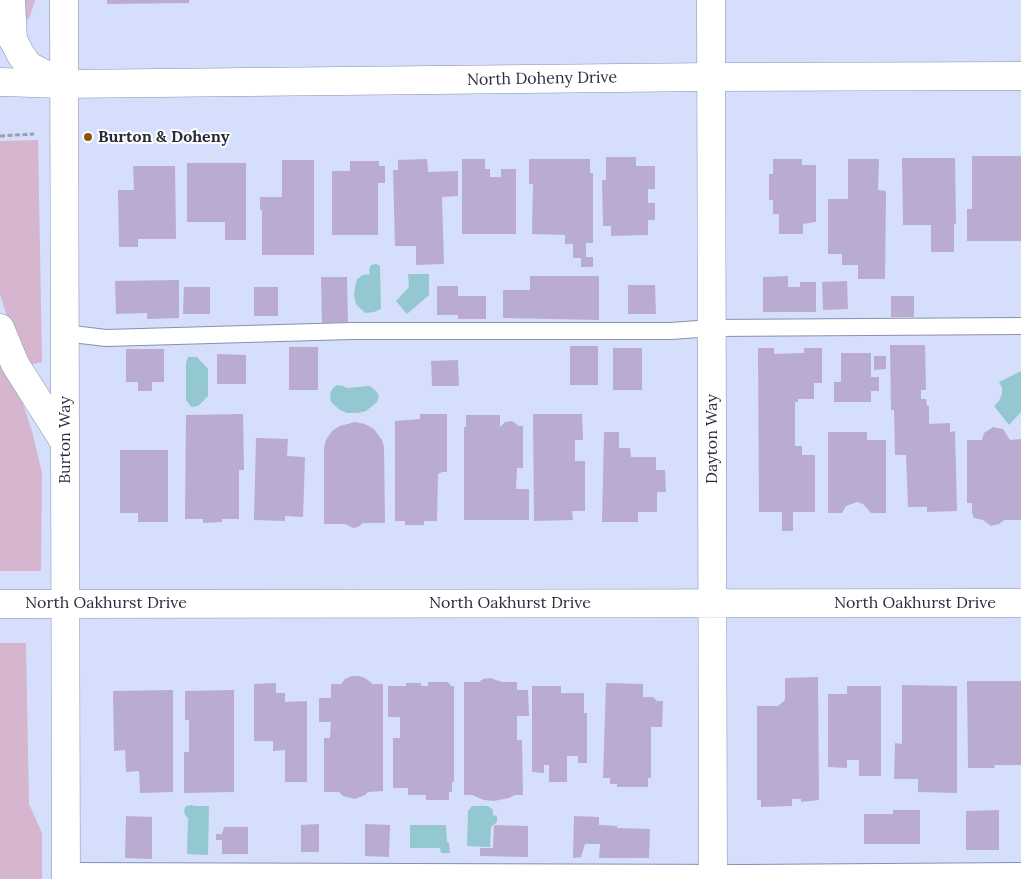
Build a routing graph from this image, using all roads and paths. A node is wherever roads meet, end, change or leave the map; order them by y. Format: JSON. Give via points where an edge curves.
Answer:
{"nodes":[{"id":1,"x":12,"y":0,"type":"edge"},
{"id":2,"x":64,"y":0,"type":"edge"},
{"id":3,"x":711,"y":0,"type":"edge"},
{"id":4,"x":1021,"y":76,"type":"edge"},
{"id":5,"x":711,"y":77,"type":"junction"},
{"id":6,"x":0,"y":82,"type":"edge"},
{"id":7,"x":64,"y":84,"type":"junction"},
{"id":8,"x":43,"y":133,"type":"dead end"},
{"id":9,"x":0,"y":136,"type":"edge"},
{"id":10,"x":1021,"y":326,"type":"edge"},
{"id":11,"x":0,"y":328,"type":"edge"},
{"id":12,"x":712,"y":328,"type":"junction"},
{"id":13,"x":64,"y":333,"type":"junction"},
{"id":14,"x":66,"y":443,"type":"junction"},
{"id":15,"x":713,"y":603,"type":"junction"},
{"id":16,"x":1021,"y":603,"type":"edge"},
{"id":17,"x":0,"y":604,"type":"edge"},
{"id":18,"x":66,"y":604,"type":"junction"},
{"id":19,"x":1021,"y":871,"type":"edge"},
{"id":20,"x":66,"y":875,"type":"edge"},
{"id":21,"x":713,"y":876,"type":"edge"}],
"edges":[{"from":1,"to":7,"type":"street","via":[[13,40],[21,55],[29,66]]},
{"from":2,"to":7,"type":"street","name":"Burton Way"},
{"from":3,"to":5,"type":"street","name":"Dayton Way"},
{"from":4,"to":5,"type":"street","name":"North Doheny Drive"},
{"from":5,"to":7,"type":"street","name":"North Doheny Drive"},
{"from":5,"to":12,"type":"street","name":"Dayton Way"},
{"from":6,"to":7,"type":"street","name":"North Doheny Drive"},
{"from":7,"to":13,"type":"street","name":"Burton Way"},
{"from":8,"to":9,"type":"path"},
{"from":10,"to":12,"type":"lane"},
{"from":11,"to":14,"type":"street","via":[[15,364]]},
{"from":12,"to":13,"type":"lane","via":[[671,331],[351,331],[106,338]]},
{"from":12,"to":15,"type":"street","name":"Dayton Way"},
{"from":13,"to":14,"type":"street","name":"Burton Way"},
{"from":14,"to":18,"type":"street","name":"Burton Way"},
{"from":15,"to":16,"type":"street","name":"North Oakhurst Drive"},
{"from":15,"to":18,"type":"street","name":"North Oakhurst Drive"},
{"from":15,"to":21,"type":"street","name":"Dayton Way"},
{"from":17,"to":18,"type":"street","name":"North Oakhurst Drive"},
{"from":18,"to":20,"type":"street","name":"Burton Way"},
{"from":19,"to":21,"type":"lane"},
{"from":20,"to":21,"type":"lane"}]}
